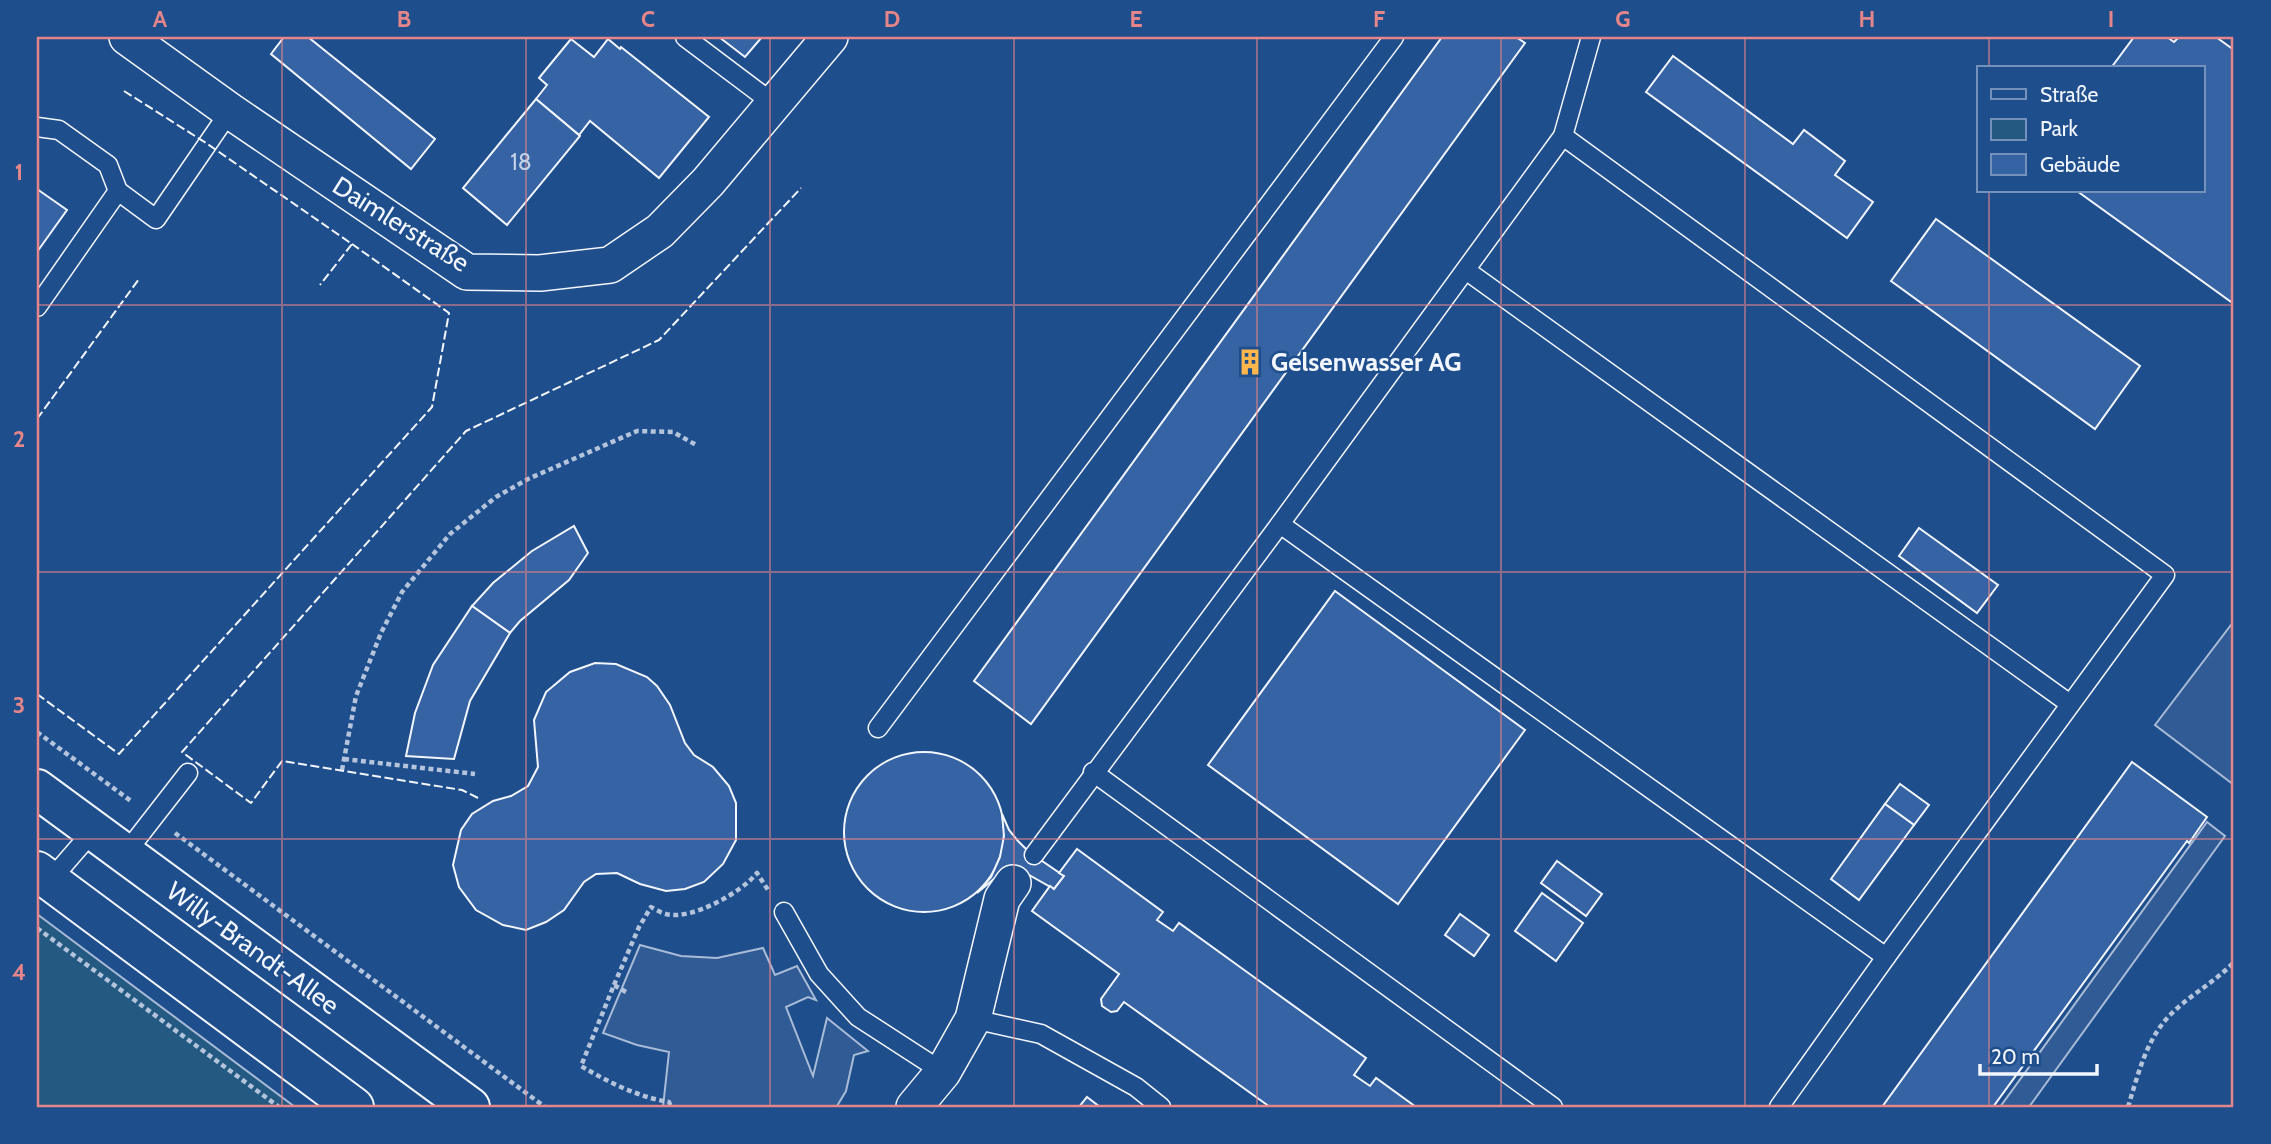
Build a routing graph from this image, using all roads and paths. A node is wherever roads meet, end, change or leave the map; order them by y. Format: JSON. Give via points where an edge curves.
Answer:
{"nodes":[{"id":1,"x":127,"y":37,"type":"edge"},
{"id":2,"x":685,"y":37,"type":"edge"},
{"id":3,"x":830,"y":37,"type":"edge"},
{"id":4,"x":1394,"y":37,"type":"edge"},
{"id":5,"x":1591,"y":37,"type":"edge"},
{"id":6,"x":774,"y":104,"type":"junction"},
{"id":7,"x":230,"y":111,"type":"junction"},
{"id":8,"x":37,"y":127,"type":"edge"},
{"id":9,"x":1563,"y":136,"type":"junction"},
{"id":10,"x":118,"y":191,"type":"junction"},
{"id":11,"x":1466,"y":271,"type":"junction"},
{"id":12,"x":37,"y":307,"type":"edge"},
{"id":13,"x":698,"y":446,"type":"dead end"},
{"id":14,"x":1280,"y":524,"type":"junction"},
{"id":15,"x":2070,"y":704,"type":"junction"},
{"id":16,"x":878,"y":728,"type":"dead end"},
{"id":17,"x":37,"y":732,"type":"edge"},
{"id":18,"x":344,"y":758,"type":"junction"},
{"id":19,"x":342,"y":770,"type":"dead end"},
{"id":20,"x":1093,"y":772,"type":"junction"},
{"id":21,"x":188,"y":773,"type":"dead end"},
{"id":22,"x":475,"y":774,"type":"dead end"},
{"id":23,"x":37,"y":789,"type":"edge"},
{"id":24,"x":154,"y":817,"type":"junction"},
{"id":25,"x":93,"y":831,"type":"junction"},
{"id":26,"x":125,"y":854,"type":"junction"},
{"id":27,"x":1034,"y":855,"type":"dead end"},
{"id":28,"x":1017,"y":878,"type":"dead end"},
{"id":29,"x":41,"y":882,"type":"edge"},
{"id":30,"x":784,"y":912,"type":"joint"},
{"id":31,"x":37,"y":928,"type":"edge"},
{"id":32,"x":1886,"y":957,"type":"junction"},
{"id":33,"x":2234,"y":962,"type":"edge"},
{"id":34,"x":614,"y":985,"type":"junction"},
{"id":35,"x":626,"y":992,"type":"dead end"},
{"id":36,"x":973,"y":1019,"type":"junction"},
{"id":37,"x":943,"y":1072,"type":"junction"},
{"id":38,"x":279,"y":1107,"type":"edge"},
{"id":39,"x":354,"y":1107,"type":"edge"},
{"id":40,"x":470,"y":1107,"type":"edge"},
{"id":41,"x":545,"y":1107,"type":"edge"},
{"id":42,"x":671,"y":1107,"type":"edge"},
{"id":43,"x":914,"y":1107,"type":"edge"},
{"id":44,"x":1161,"y":1107,"type":"edge"},
{"id":45,"x":1553,"y":1107,"type":"edge"},
{"id":46,"x":1779,"y":1107,"type":"edge"},
{"id":47,"x":2128,"y":1107,"type":"edge"}],
"edges":[{"from":1,"to":7,"type":"street","name":"Daimlerstraße"},
{"from":2,"to":6,"type":"lane"},
{"from":3,"to":6,"type":"street","name":"Daimlerstraße"},
{"from":4,"to":16,"type":"lane"},
{"from":5,"to":9,"type":"lane"},
{"from":6,"to":7,"type":"street","name":"Daimlerstraße","via":[[660,231],[610,265],[540,274],[467,272]]},
{"from":7,"to":10,"type":"lane","via":[[156,219]]},
{"from":8,"to":10,"type":"lane","via":[[59,130],[107,165]]},
{"from":9,"to":11,"type":"lane"},
{"from":9,"to":15,"type":"lane","via":[[2165,576]]},
{"from":10,"to":12,"type":"lane"},
{"from":11,"to":14,"type":"lane"},
{"from":11,"to":15,"type":"lane"},
{"from":13,"to":18,"type":"path","via":[[673,432],[637,431],[528,479],[496,497],[450,534],[402,592],[381,633],[356,695]]},
{"from":14,"to":20,"type":"lane"},
{"from":14,"to":32,"type":"lane"},
{"from":15,"to":32,"type":"lane"},
{"from":17,"to":24,"type":"path"},
{"from":18,"to":19,"type":"path"},
{"from":18,"to":22,"type":"path"},
{"from":20,"to":27,"type":"lane"},
{"from":20,"to":45,"type":"lane"},
{"from":21,"to":24,"type":"lane"},
{"from":23,"to":25,"type":"main road","name":"Willy-Brandt-Allee"},
{"from":24,"to":26,"type":"lane"},
{"from":24,"to":41,"type":"path"},
{"from":25,"to":26,"type":"main road","name":"Willy-Brandt-Allee"},
{"from":25,"to":29,"type":"lane"},
{"from":26,"to":40,"type":"main road","name":"Willy-Brandt-Allee"},
{"from":28,"to":36,"type":"street","via":[[1002,900]]},
{"from":29,"to":39,"type":"main road"},
{"from":30,"to":34,"type":"path","via":[[757,873],[732,895],[687,913],[668,915],[651,907]]},
{"from":30,"to":37,"type":"lane","via":[[819,974],[858,1017]]},
{"from":31,"to":38,"type":"path"},
{"from":32,"to":46,"type":"lane"},
{"from":33,"to":47,"type":"path","via":[[2170,1015],[2145,1052]]},
{"from":34,"to":35,"type":"path"},
{"from":34,"to":42,"type":"path","via":[[581,1066],[624,1088],[669,1102]]},
{"from":36,"to":37,"type":"street"},
{"from":36,"to":44,"type":"lane","via":[[1041,1034],[1136,1087]]},
{"from":37,"to":43,"type":"street"}]}
